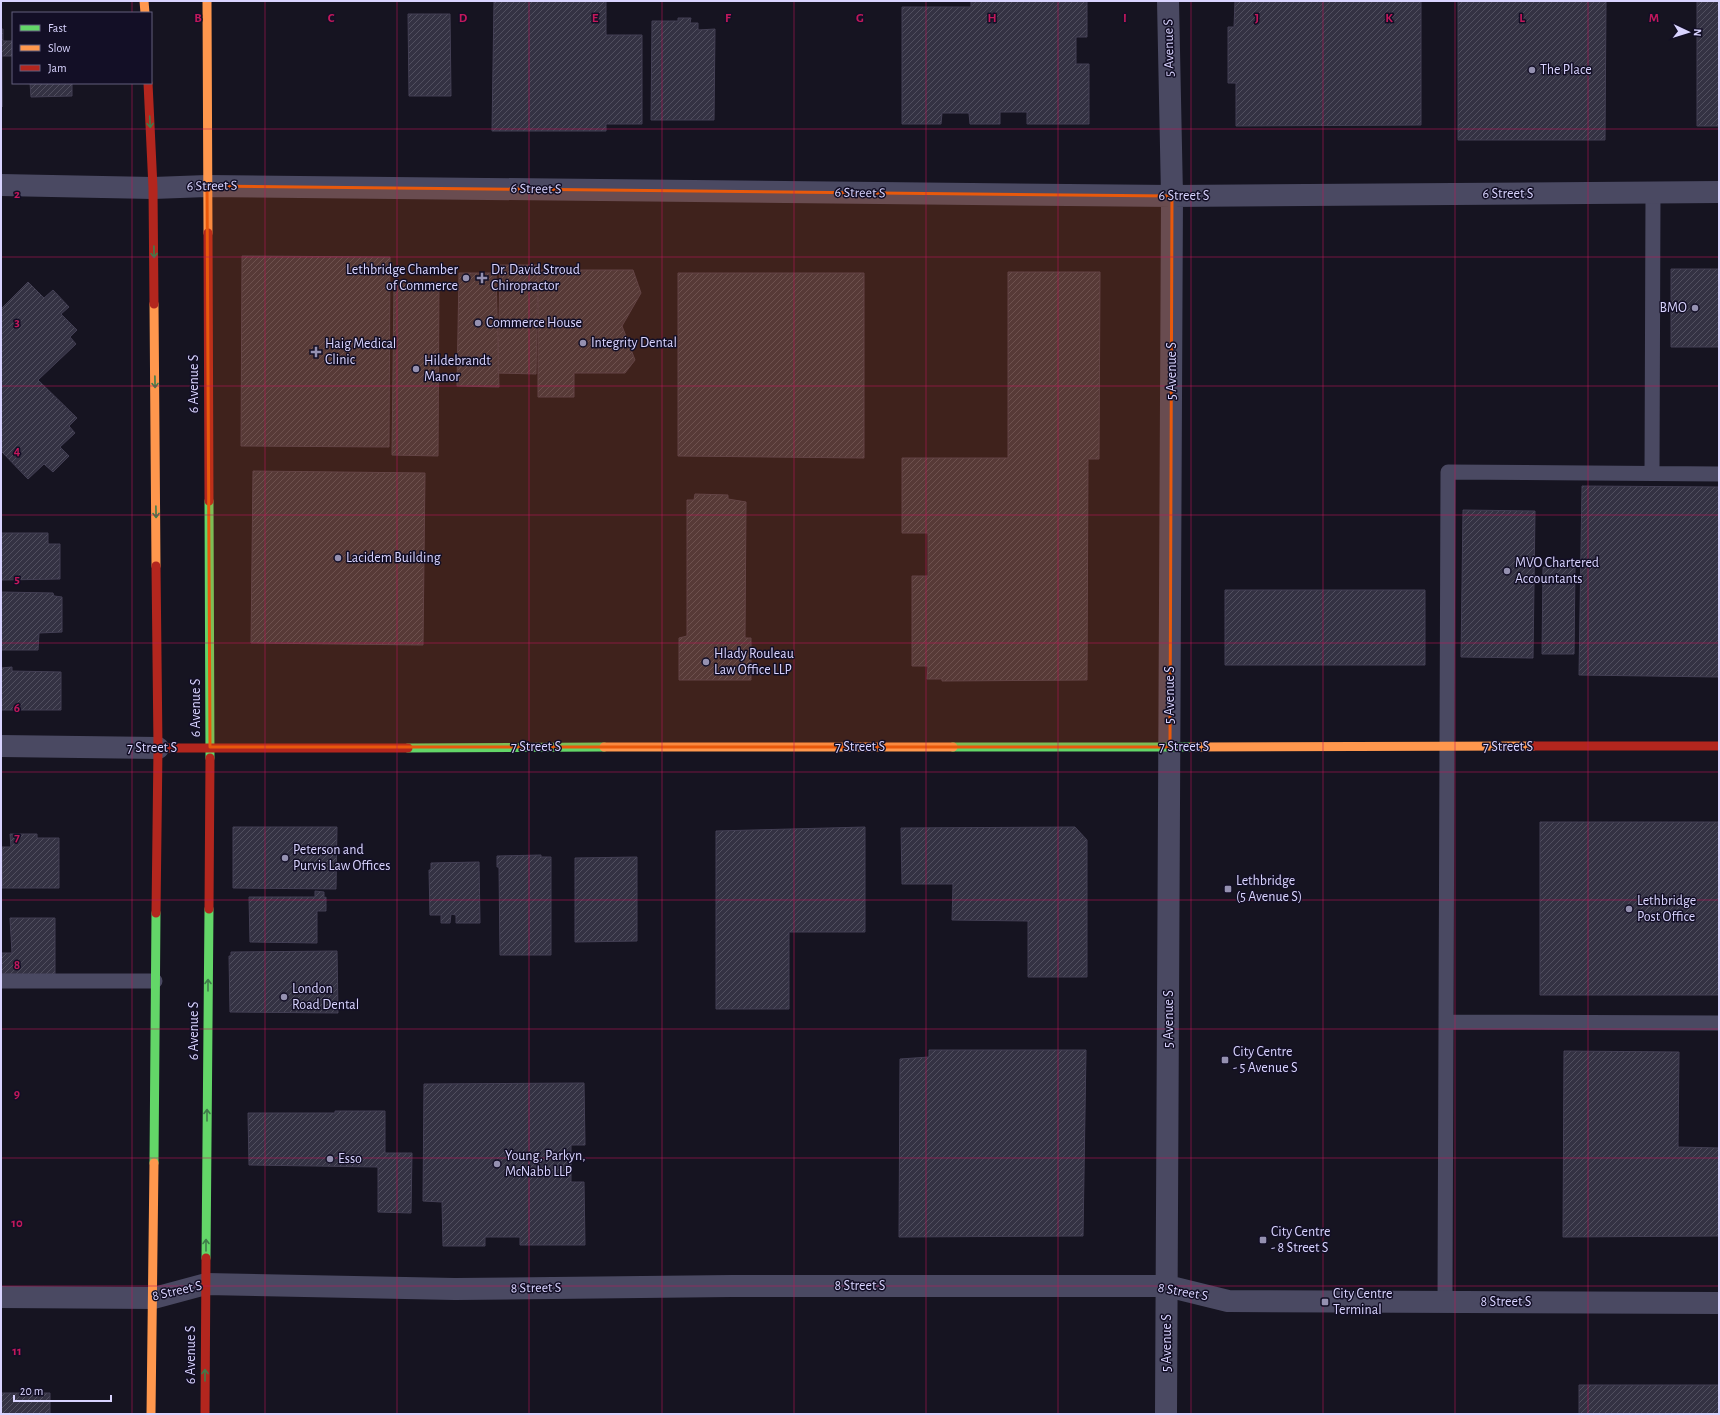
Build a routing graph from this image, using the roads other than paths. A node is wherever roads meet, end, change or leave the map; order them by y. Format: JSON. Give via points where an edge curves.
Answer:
{"nodes":[{"id":1,"x":144,"y":1,"type":"edge"},
{"id":2,"x":207,"y":1,"type":"edge"},
{"id":3,"x":1168,"y":1,"type":"edge"},
{"id":4,"x":145,"y":12,"type":"edge"},
{"id":5,"x":148,"y":84,"type":"edge"},
{"id":6,"x":1,"y":185,"type":"edge"},
{"id":7,"x":207,"y":186,"type":"junction"},
{"id":8,"x":153,"y":188,"type":"junction"},
{"id":9,"x":1719,"y":192,"type":"edge"},
{"id":10,"x":1653,"y":193,"type":"junction"},
{"id":11,"x":1172,"y":196,"type":"junction"},
{"id":12,"x":1652,"y":473,"type":"junction"},
{"id":13,"x":1719,"y":474,"type":"edge"},
{"id":14,"x":1,"y":746,"type":"edge"},
{"id":15,"x":1719,"y":746,"type":"edge"},
{"id":16,"x":210,"y":747,"type":"junction"},
{"id":17,"x":1170,"y":747,"type":"junction"},
{"id":18,"x":1447,"y":747,"type":"junction"},
{"id":19,"x":158,"y":748,"type":"junction"},
{"id":20,"x":1,"y":981,"type":"edge"},
{"id":21,"x":155,"y":981,"type":"junction"},
{"id":22,"x":1446,"y":1022,"type":"junction"},
{"id":23,"x":1719,"y":1023,"type":"edge"},
{"id":24,"x":206,"y":1284,"type":"junction"},
{"id":25,"x":1167,"y":1286,"type":"junction"},
{"id":26,"x":1,"y":1297,"type":"edge"},
{"id":27,"x":154,"y":1298,"type":"junction"},
{"id":28,"x":1445,"y":1302,"type":"junction"},
{"id":29,"x":1719,"y":1303,"type":"edge"},
{"id":30,"x":151,"y":1414,"type":"edge"},
{"id":31,"x":205,"y":1414,"type":"edge"},
{"id":32,"x":1166,"y":1414,"type":"edge"}],
"edges":[{"from":1,"to":4,"type":"main road"},
{"from":2,"to":7,"type":"main road","name":"6 Avenue S"},
{"from":3,"to":11,"type":"street","name":"5 Avenue S"},
{"from":5,"to":8,"type":"main road","one_way":true},
{"from":6,"to":8,"type":"street","name":"6 Street S"},
{"from":7,"to":8,"type":"street","name":"6 Street S"},
{"from":7,"to":11,"type":"street","name":"6 Street S"},
{"from":7,"to":16,"type":"main road","name":"6 Avenue S"},
{"from":8,"to":19,"type":"main road","one_way":true},
{"from":9,"to":10,"type":"street","name":"6 Street S"},
{"from":10,"to":11,"type":"street","name":"6 Street S"},
{"from":10,"to":12,"type":"lane"},
{"from":11,"to":17,"type":"street","name":"5 Avenue S"},
{"from":12,"to":13,"type":"lane"},
{"from":12,"to":18,"type":"lane","via":[[1448,472]]},
{"from":14,"to":19,"type":"street","name":"7 Street S"},
{"from":15,"to":18,"type":"main road","name":"7 Street S"},
{"from":16,"to":17,"type":"main road","name":"7 Street S"},
{"from":16,"to":19,"type":"main road","name":"7 Street S"},
{"from":24,"to":16,"type":"main road","name":"6 Avenue S","one_way":true},
{"from":17,"to":18,"type":"main road","name":"7 Street S"},
{"from":17,"to":25,"type":"street","name":"5 Avenue S"},
{"from":18,"to":22,"type":"lane"},
{"from":19,"to":21,"type":"main road"},
{"from":20,"to":21,"type":"lane"},
{"from":21,"to":27,"type":"main road"},
{"from":22,"to":23,"type":"lane"},
{"from":22,"to":28,"type":"lane"},
{"from":24,"to":25,"type":"street","name":"8 Street S","via":[[455,1289]]},
{"from":24,"to":27,"type":"street","name":"8 Street S"},
{"from":31,"to":24,"type":"main road","name":"6 Avenue S","one_way":true},
{"from":25,"to":28,"type":"street","name":"8 Street S","via":[[1228,1301]]},
{"from":25,"to":32,"type":"street","name":"5 Avenue S"},
{"from":26,"to":27,"type":"street","name":"8 Street S"},
{"from":27,"to":30,"type":"main road"},
{"from":28,"to":29,"type":"street","name":"8 Street S"}]}
